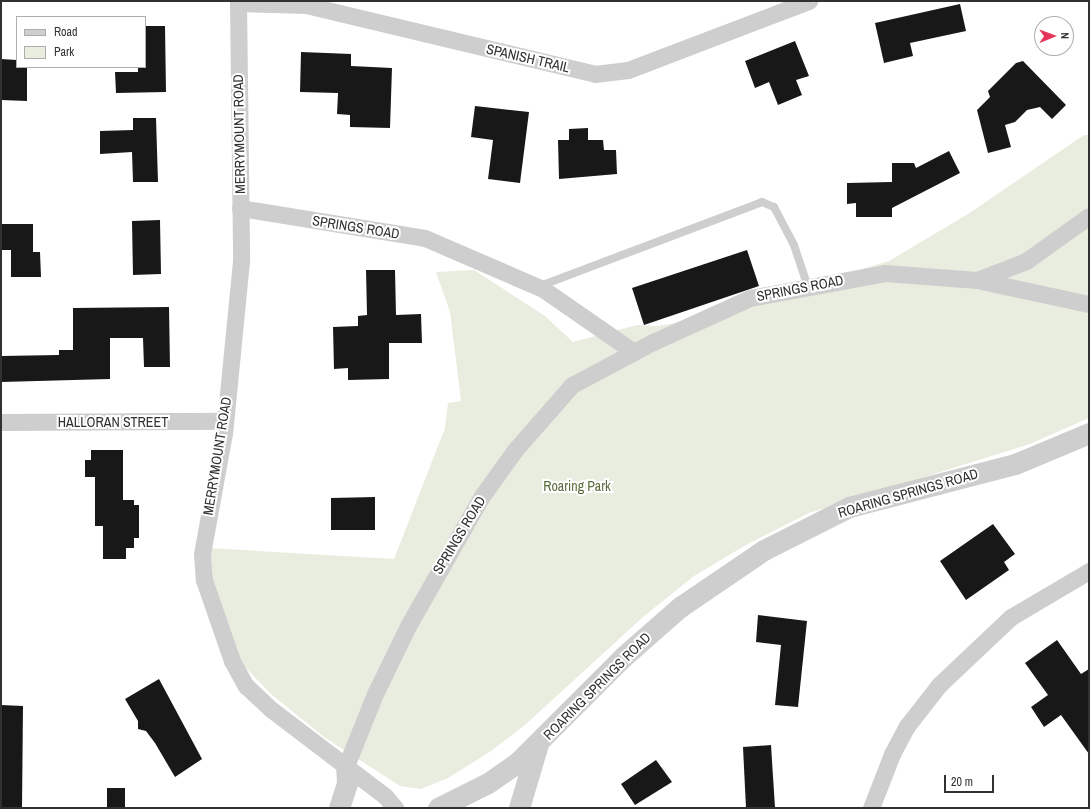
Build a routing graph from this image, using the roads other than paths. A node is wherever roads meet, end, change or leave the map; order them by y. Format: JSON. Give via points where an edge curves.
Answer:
{"nodes":[{"id":1,"x":809,"y":1,"type":"edge"},
{"id":2,"x":238,"y":2,"type":"edge"},
{"id":3,"x":240,"y":208,"type":"junction"},
{"id":4,"x":1089,"y":216,"type":"edge"},
{"id":5,"x":977,"y":280,"type":"junction"},
{"id":6,"x":538,"y":287,"type":"junction"},
{"id":7,"x":808,"y":287,"type":"junction"},
{"id":8,"x":1089,"y":304,"type":"edge"},
{"id":9,"x":634,"y":352,"type":"junction"},
{"id":10,"x":225,"y":421,"type":"junction"},
{"id":11,"x":1,"y":422,"type":"edge"},
{"id":12,"x":1089,"y":433,"type":"edge"},
{"id":13,"x":1089,"y":571,"type":"edge"},
{"id":14,"x":538,"y":744,"type":"junction"},
{"id":15,"x":346,"y":766,"type":"junction"},
{"id":16,"x":339,"y":808,"type":"edge"},
{"id":17,"x":395,"y":808,"type":"edge"},
{"id":18,"x":438,"y":808,"type":"edge"},
{"id":19,"x":519,"y":808,"type":"edge"},
{"id":20,"x":871,"y":808,"type":"edge"}],
"edges":[{"from":1,"to":2,"type":"street","name":"SPANISH TRAIL","via":[[628,70],[595,74],[306,5]]},
{"from":2,"to":3,"type":"street","name":"MERRYMOUNT ROAD"},
{"from":3,"to":6,"type":"street","name":"SPRINGS ROAD","via":[[425,238]]},
{"from":3,"to":10,"type":"street","name":"MERRYMOUNT ROAD","via":[[241,261]]},
{"from":4,"to":5,"type":"street","name":"SPRINGS ROAD","via":[[1026,261]]},
{"from":5,"to":7,"type":"street","name":"SPRINGS ROAD","via":[[885,273]]},
{"from":5,"to":8,"type":"street","name":"SPRINGS ROAD"},
{"from":6,"to":7,"type":"lane","via":[[762,202],[774,208],[794,245]]},
{"from":6,"to":9,"type":"street","name":"SPRINGS ROAD"},
{"from":7,"to":9,"type":"street","name":"SPRINGS ROAD","via":[[750,298]]},
{"from":9,"to":15,"type":"street","name":"SPRINGS ROAD","via":[[572,385],[515,450],[482,496],[408,626],[375,694]]},
{"from":10,"to":11,"type":"street","name":"HALLORAN STREET"},
{"from":10,"to":15,"type":"street","name":"MERRYMOUNT ROAD","via":[[202,554],[204,580],[214,614],[232,661],[246,686]]},
{"from":12,"to":14,"type":"street","name":"ROARING SPRINGS ROAD","via":[[1015,464],[849,507],[764,550],[710,584],[674,612],[622,657]]},
{"from":13,"to":20,"type":"street","via":[[1011,618],[939,685],[907,726],[892,754]]},
{"from":14,"to":18,"type":"street","name":"ROARING SPRINGS ROAD","via":[[488,783]]},
{"from":14,"to":19,"type":"street"},
{"from":15,"to":16,"type":"street","via":[[346,783]]},
{"from":15,"to":17,"type":"street","name":"MERRYMOUNT ROAD"}]}
